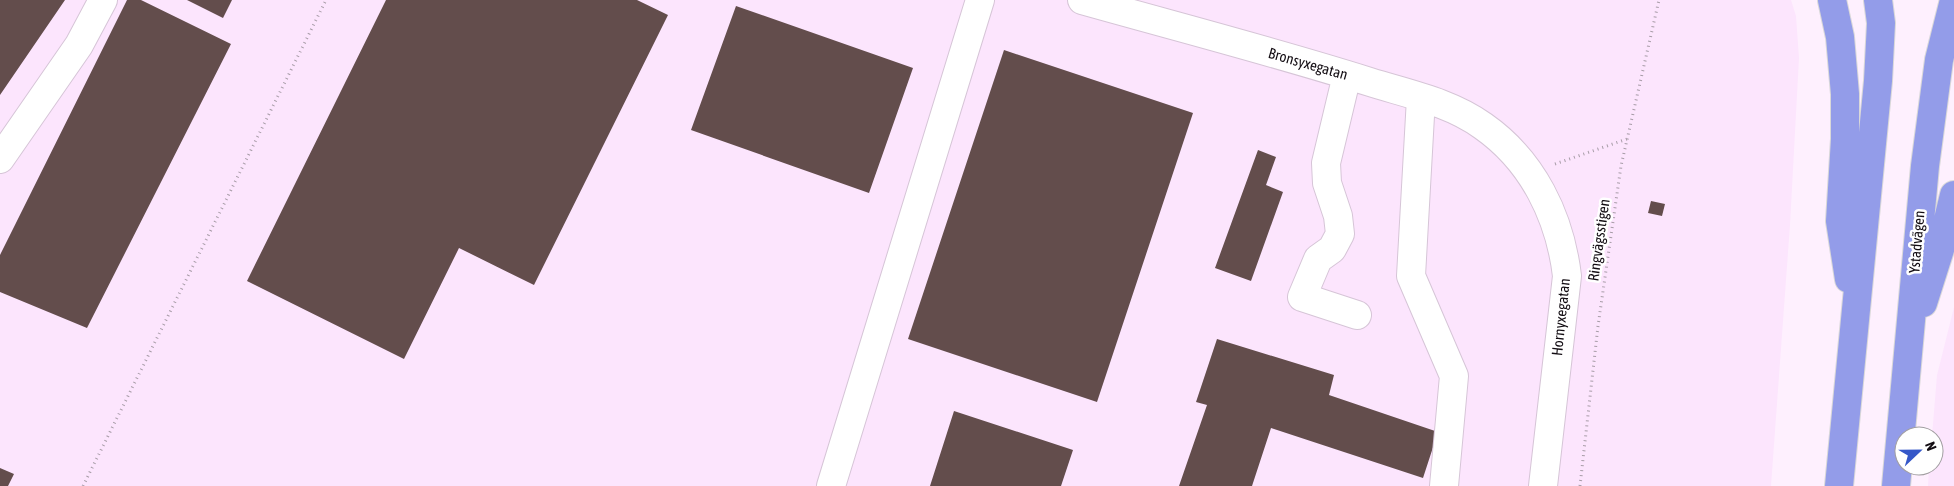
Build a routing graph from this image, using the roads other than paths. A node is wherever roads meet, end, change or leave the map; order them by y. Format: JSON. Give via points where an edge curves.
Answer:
{"nodes":[{"id":1,"x":103,"y":0,"type":"edge"},
{"id":2,"x":980,"y":0,"type":"edge"},
{"id":3,"x":1082,"y":0,"type":"edge"},
{"id":4,"x":1832,"y":0,"type":"edge"},
{"id":5,"x":1878,"y":0,"type":"edge"},
{"id":6,"x":1954,"y":0,"type":"edge"},
{"id":7,"x":1347,"y":75,"type":"junction"},
{"id":8,"x":1422,"y":98,"type":"junction"},
{"id":9,"x":0,"y":159,"type":"edge"},
{"id":10,"x":1525,"y":167,"type":"joint"},
{"id":11,"x":1954,"y":195,"type":"edge"},
{"id":12,"x":1358,"y":315,"type":"dead end"},
{"id":13,"x":1855,"y":321,"type":"junction"},
{"id":14,"x":1907,"y":355,"type":"junction"},
{"id":15,"x":831,"y":486,"type":"edge"},
{"id":16,"x":1444,"y":486,"type":"edge"},
{"id":17,"x":1543,"y":486,"type":"edge"},
{"id":18,"x":1839,"y":486,"type":"edge"},
{"id":19,"x":1896,"y":486,"type":"edge"}],
"edges":[{"from":1,"to":9,"type":"street","via":[[79,45]]},
{"from":2,"to":15,"type":"street"},
{"from":3,"to":7,"type":"street","name":"Bronsyxegatan"},
{"from":4,"to":13,"type":"highway","via":[[1840,36],[1845,94],[1840,221]]},
{"from":5,"to":13,"type":"highway","via":[[1881,23],[1878,81]]},
{"from":6,"to":14,"type":"highway","name":"Ystadvägen","via":[[1944,34],[1932,108]]},
{"from":7,"to":8,"type":"street","name":"Bronsyxegatan"},
{"from":7,"to":12,"type":"street","via":[[1326,163],[1327,183],[1338,216],[1340,234],[1332,249],[1318,259],[1302,296]]},
{"from":8,"to":10,"type":"street","name":"Bronsyxegatan","via":[[1466,114],[1501,140]]},
{"from":8,"to":16,"type":"street","via":[[1411,276],[1454,376]]},
{"from":10,"to":17,"type":"street","name":"Hornyxegatan","via":[[1555,221],[1564,249],[1567,276]]},
{"from":11,"to":14,"type":"highway"},
{"from":13,"to":18,"type":"highway"},
{"from":14,"to":19,"type":"highway","name":"Ystadvägen"}]}
